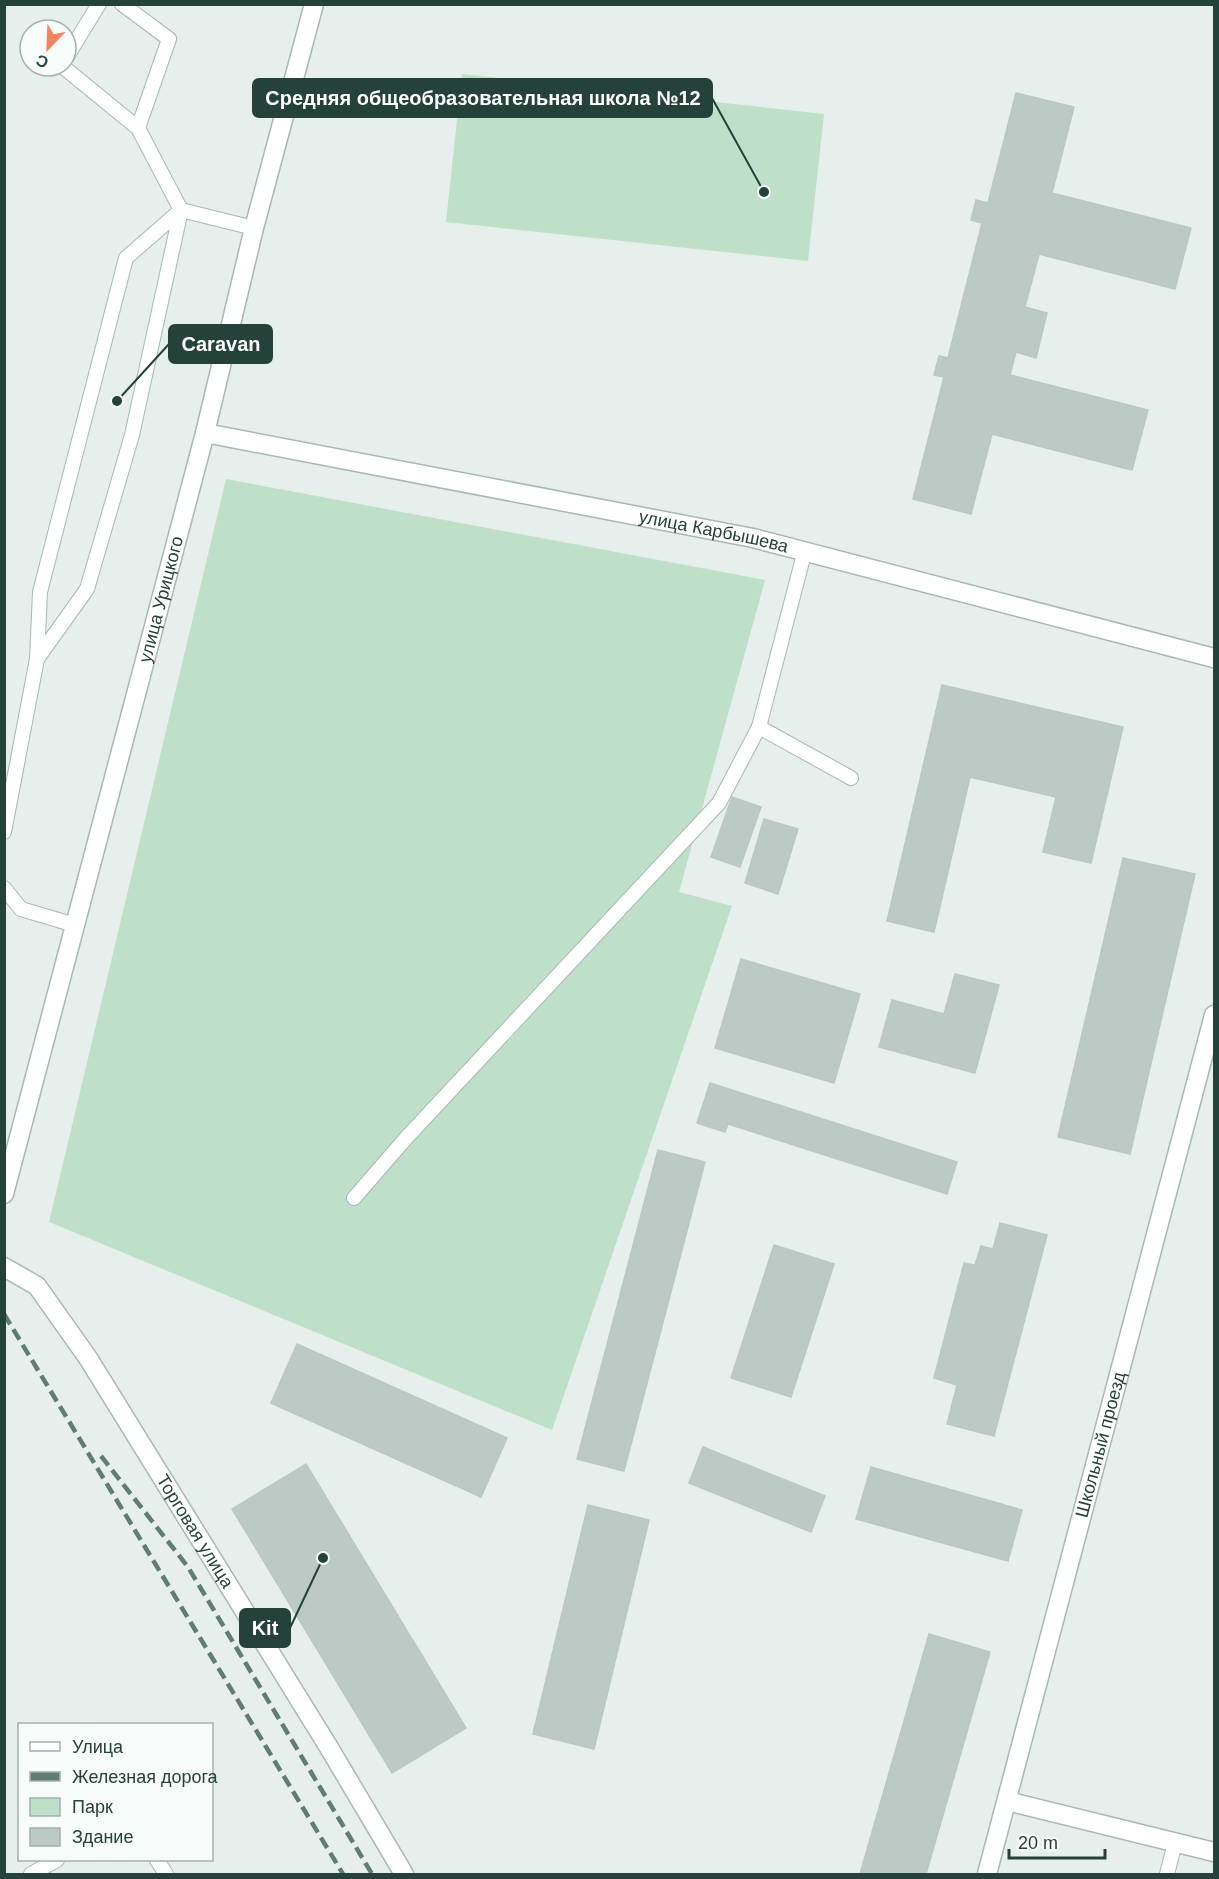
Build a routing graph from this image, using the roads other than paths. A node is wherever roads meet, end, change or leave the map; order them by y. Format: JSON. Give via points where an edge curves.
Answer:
{"nodes":[{"id":1,"x":99,"y":4,"type":"edge"},
{"id":2,"x":122,"y":4,"type":"edge"},
{"id":3,"x":314,"y":4,"type":"edge"},
{"id":4,"x":78,"y":38,"type":"edge"},
{"id":5,"x":77,"y":78,"type":"edge"},
{"id":6,"x":138,"y":128,"type":"junction"},
{"id":7,"x":181,"y":210,"type":"junction"},
{"id":8,"x":255,"y":228,"type":"junction"},
{"id":9,"x":205,"y":433,"type":"junction"},
{"id":10,"x":805,"y":550,"type":"junction"},
{"id":11,"x":1215,"y":658,"type":"edge"},
{"id":12,"x":37,"y":659,"type":"junction"},
{"id":13,"x":759,"y":727,"type":"junction"},
{"id":14,"x":851,"y":778,"type":"dead end"},
{"id":15,"x":4,"y":832,"type":"edge"},
{"id":16,"x":4,"y":888,"type":"edge"},
{"id":17,"x":75,"y":925,"type":"junction"},
{"id":18,"x":1215,"y":1015,"type":"edge"},
{"id":19,"x":4,"y":1194,"type":"edge"},
{"id":20,"x":354,"y":1198,"type":"dead end"},
{"id":21,"x":4,"y":1267,"type":"edge"},
{"id":22,"x":1007,"y":1801,"type":"junction"},
{"id":23,"x":1175,"y":1843,"type":"junction"},
{"id":24,"x":1215,"y":1852,"type":"edge"},
{"id":25,"x":55,"y":1861,"type":"edge"},
{"id":26,"x":158,"y":1861,"type":"edge"},
{"id":27,"x":31,"y":1875,"type":"edge"},
{"id":28,"x":166,"y":1875,"type":"edge"},
{"id":29,"x":404,"y":1875,"type":"edge"},
{"id":30,"x":987,"y":1875,"type":"edge"},
{"id":31,"x":1167,"y":1875,"type":"edge"}],
"edges":[{"from":1,"to":4,"type":"lane"},
{"from":2,"to":6,"type":"lane","via":[[169,39]]},
{"from":3,"to":8,"type":"street","name":"улица Урицкого"},
{"from":5,"to":6,"type":"lane"},
{"from":6,"to":7,"type":"lane"},
{"from":7,"to":8,"type":"lane"},
{"from":7,"to":12,"type":"lane","via":[[132,435],[87,589]]},
{"from":7,"to":12,"type":"lane","via":[[126,258],[40,592]]},
{"from":8,"to":9,"type":"street","name":"улица Урицкого"},
{"from":9,"to":10,"type":"street","name":"улица Карбышева"},
{"from":9,"to":17,"type":"street","name":"улица Урицкого"},
{"from":10,"to":11,"type":"street","name":"улица Карбышева"},
{"from":10,"to":13,"type":"lane"},
{"from":12,"to":15,"type":"lane"},
{"from":13,"to":14,"type":"lane"},
{"from":13,"to":20,"type":"lane","via":[[720,802]]},
{"from":16,"to":17,"type":"lane","via":[[21,909]]},
{"from":17,"to":19,"type":"street","name":"улица Урицкого"},
{"from":18,"to":22,"type":"street","name":"Школьный проезд"},
{"from":21,"to":29,"type":"street","name":"Торговая улица","via":[[37,1286],[88,1358]]},
{"from":22,"to":23,"type":"street"},
{"from":22,"to":30,"type":"street","name":"Школьный проезд"},
{"from":23,"to":24,"type":"street"},
{"from":23,"to":31,"type":"lane"},
{"from":25,"to":27,"type":"lane"},
{"from":26,"to":28,"type":"lane"}]}
